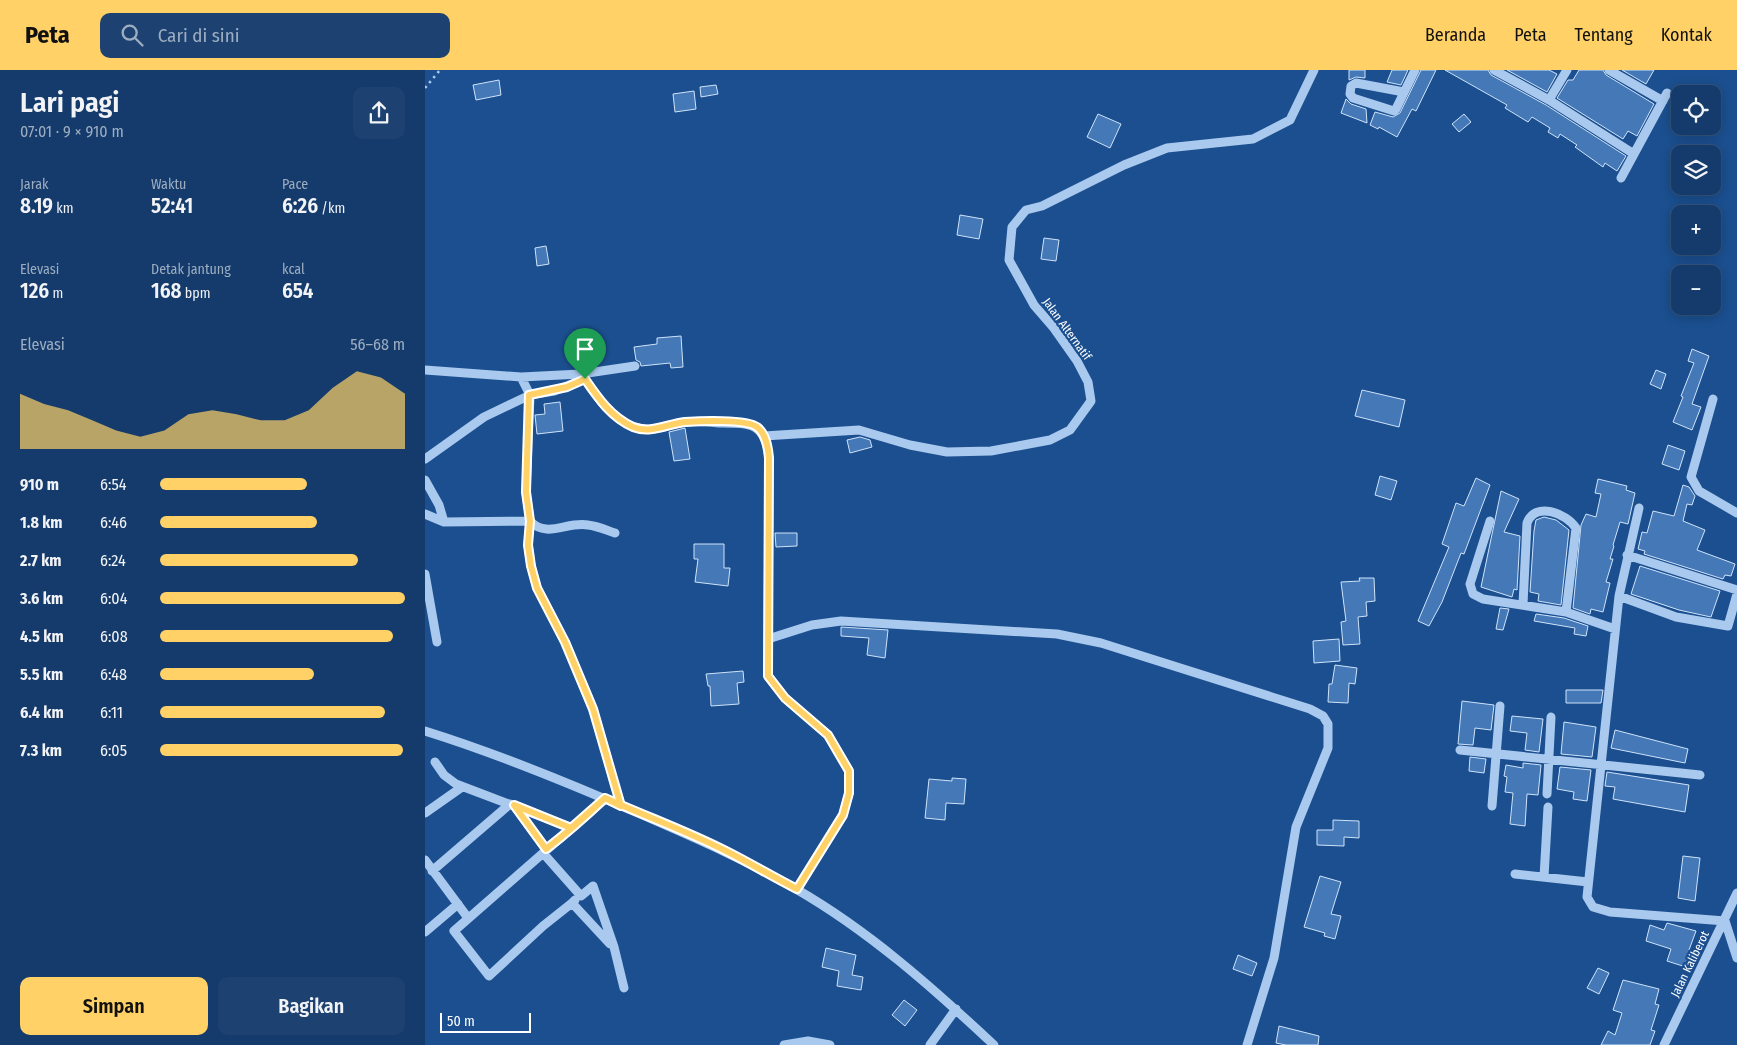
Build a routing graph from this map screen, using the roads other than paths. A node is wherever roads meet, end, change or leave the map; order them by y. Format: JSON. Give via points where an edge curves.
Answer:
{"nodes":[{"id":1,"x":1314,"y":70,"type":"edge"},
{"id":2,"x":1415,"y":70,"type":"edge"},
{"id":3,"x":1494,"y":70,"type":"edge"},
{"id":4,"x":1567,"y":70,"type":"edge"},
{"id":5,"x":1609,"y":70,"type":"edge"},
{"id":6,"x":1404,"y":92,"type":"junction"},
{"id":7,"x":1549,"y":100,"type":"junction"},
{"id":8,"x":1634,"y":154,"type":"junction"},
{"id":9,"x":1621,"y":178,"type":"dead end"},
{"id":10,"x":635,"y":366,"type":"dead end"},
{"id":11,"x":425,"y":370,"type":"edge"},
{"id":12,"x":521,"y":377,"type":"junction"},
{"id":13,"x":583,"y":377,"type":"junction"},
{"id":14,"x":529,"y":395,"type":"junction"},
{"id":15,"x":1713,"y":399,"type":"dead end"},
{"id":16,"x":764,"y":436,"type":"junction"},
{"id":17,"x":425,"y":459,"type":"edge"},
{"id":18,"x":425,"y":480,"type":"edge"},
{"id":19,"x":1639,"y":508,"type":"dead end"},
{"id":20,"x":1737,"y":513,"type":"edge"},
{"id":21,"x":425,"y":514,"type":"edge"},
{"id":22,"x":530,"y":521,"type":"junction"},
{"id":23,"x":1490,"y":521,"type":"dead end"},
{"id":24,"x":444,"y":522,"type":"junction"},
{"id":25,"x":615,"y":533,"type":"dead end"},
{"id":26,"x":1627,"y":555,"type":"junction"},
{"id":27,"x":425,"y":574,"type":"edge"},
{"id":28,"x":1737,"y":590,"type":"edge"},
{"id":29,"x":1737,"y":594,"type":"edge"},
{"id":30,"x":1619,"y":596,"type":"junction"},
{"id":31,"x":1523,"y":604,"type":"junction"},
{"id":32,"x":1566,"y":612,"type":"junction"},
{"id":33,"x":1615,"y":629,"type":"junction"},
{"id":34,"x":768,"y":639,"type":"junction"},
{"id":35,"x":437,"y":642,"type":"dead end"},
{"id":36,"x":1500,"y":706,"type":"dead end"},
{"id":37,"x":1551,"y":717,"type":"dead end"},
{"id":38,"x":425,"y":731,"type":"edge"},
{"id":39,"x":1461,"y":750,"type":"dead end"},
{"id":40,"x":1496,"y":754,"type":"junction"},
{"id":41,"x":1550,"y":759,"type":"junction"},
{"id":42,"x":435,"y":762,"type":"dead end"},
{"id":43,"x":1602,"y":765,"type":"junction"},
{"id":44,"x":1700,"y":774,"type":"dead end"},
{"id":45,"x":462,"y":787,"type":"junction"},
{"id":46,"x":1547,"y":794,"type":"dead end"},
{"id":47,"x":605,"y":798,"type":"junction"},
{"id":48,"x":512,"y":804,"type":"junction"},
{"id":49,"x":621,"y":806,"type":"junction"},
{"id":50,"x":1492,"y":806,"type":"dead end"},
{"id":51,"x":1548,"y":807,"type":"dead end"},
{"id":52,"x":425,"y":813,"type":"edge"},
{"id":53,"x":571,"y":828,"type":"junction"},
{"id":54,"x":545,"y":851,"type":"junction"},
{"id":55,"x":425,"y":860,"type":"edge"},
{"id":56,"x":432,"y":871,"type":"junction"},
{"id":57,"x":1515,"y":874,"type":"dead end"},
{"id":58,"x":1544,"y":877,"type":"junction"},
{"id":59,"x":1588,"y":882,"type":"junction"},
{"id":60,"x":797,"y":889,"type":"junction"},
{"id":61,"x":1737,"y":893,"type":"edge"},
{"id":62,"x":581,"y":896,"type":"junction"},
{"id":63,"x":572,"y":903,"type":"junction"},
{"id":64,"x":457,"y":904,"type":"junction"},
{"id":65,"x":468,"y":918,"type":"junction"},
{"id":66,"x":1725,"y":921,"type":"junction"},
{"id":67,"x":425,"y":932,"type":"edge"},
{"id":68,"x":614,"y":947,"type":"junction"},
{"id":69,"x":1737,"y":958,"type":"edge"},
{"id":70,"x":624,"y":988,"type":"dead end"},
{"id":71,"x":956,"y":1009,"type":"junction"},
{"id":72,"x":784,"y":1045,"type":"edge"},
{"id":73,"x":830,"y":1045,"type":"edge"},
{"id":74,"x":929,"y":1045,"type":"edge"},
{"id":75,"x":995,"y":1045,"type":"edge"},
{"id":76,"x":1247,"y":1045,"type":"edge"},
{"id":77,"x":1664,"y":1045,"type":"edge"}],
"edges":[{"from":1,"to":16,"type":"street","name":"Jalan Alternatif","via":[[1290,120],[1253,139],[1167,148],[1124,165],[1042,206],[1026,210],[1012,227],[1009,260],[1034,305],[1077,361],[1088,382],[1091,401],[1070,430],[1051,440],[991,451],[947,452],[859,430]]},
{"from":2,"to":6,"type":"street"},
{"from":3,"to":7,"type":"street"},
{"from":4,"to":7,"type":"street"},
{"from":5,"to":8,"type":"street","via":[[1665,97]]},
{"from":6,"to":6,"type":"street","via":[[1393,111],[1353,98],[1350,94],[1351,86],[1356,83]]},
{"from":7,"to":8,"type":"street"},
{"from":8,"to":9,"type":"street"},
{"from":10,"to":13,"type":"street"},
{"from":11,"to":12,"type":"street"},
{"from":12,"to":13,"type":"street"},
{"from":12,"to":14,"type":"street"},
{"from":13,"to":14,"type":"street","via":[[567,387]]},
{"from":13,"to":16,"type":"street","via":[[601,403],[634,427],[651,430],[684,422],[748,423],[758,427]]},
{"from":14,"to":17,"type":"street","via":[[484,417]]},
{"from":14,"to":22,"type":"street","via":[[526,492]]},
{"from":15,"to":20,"type":"street","via":[[1691,477],[1699,491]]},
{"from":16,"to":34,"type":"street","via":[[769,458]]},
{"from":18,"to":24,"type":"street"},
{"from":19,"to":26,"type":"street"},
{"from":21,"to":24,"type":"street"},
{"from":22,"to":24,"type":"street"},
{"from":22,"to":25,"type":"street","via":[[545,530],[587,524]]},
{"from":22,"to":49,"type":"street","via":[[528,545],[537,588],[565,642],[593,709]]},
{"from":23,"to":31,"type":"street","via":[[1470,589],[1483,599]]},
{"from":26,"to":28,"type":"street"},
{"from":26,"to":30,"type":"street"},
{"from":27,"to":35,"type":"street"},
{"from":29,"to":30,"type":"street","via":[[1728,626],[1676,616]]},
{"from":30,"to":33,"type":"street"},
{"from":31,"to":32,"type":"street"},
{"from":31,"to":32,"type":"street","via":[[1527,523],[1532,514],[1548,511],[1576,528]]},
{"from":32,"to":33,"type":"street"},
{"from":33,"to":43,"type":"street"},
{"from":34,"to":60,"type":"street","via":[[768,676],[785,698],[828,735],[849,771],[849,793],[843,815]]},
{"from":34,"to":76,"type":"street","via":[[812,625],[841,621],[1057,634],[1101,642],[1310,709],[1323,716],[1328,724],[1328,748],[1296,827],[1274,958]]},
{"from":36,"to":40,"type":"street"},
{"from":37,"to":41,"type":"street"},
{"from":38,"to":47,"type":"street","via":[[478,748]]},
{"from":39,"to":40,"type":"street"},
{"from":40,"to":41,"type":"street"},
{"from":40,"to":50,"type":"street"},
{"from":41,"to":43,"type":"street"},
{"from":41,"to":46,"type":"street"},
{"from":42,"to":45,"type":"street","via":[[444,775]]},
{"from":43,"to":44,"type":"street"},
{"from":43,"to":59,"type":"street"},
{"from":45,"to":48,"type":"street"},
{"from":45,"to":52,"type":"street"},
{"from":47,"to":49,"type":"street"},
{"from":47,"to":53,"type":"street"},
{"from":48,"to":53,"type":"street"},
{"from":48,"to":54,"type":"street"},
{"from":48,"to":56,"type":"street"},
{"from":49,"to":60,"type":"street","via":[[724,850]]},
{"from":51,"to":58,"type":"street"},
{"from":53,"to":54,"type":"street"},
{"from":54,"to":62,"type":"street"},
{"from":54,"to":65,"type":"street"},
{"from":55,"to":56,"type":"street"},
{"from":56,"to":64,"type":"street"},
{"from":57,"to":58,"type":"street"},
{"from":58,"to":59,"type":"street"},
{"from":59,"to":66,"type":"street","via":[[1589,904],[1600,910]]},
{"from":60,"to":71,"type":"street","via":[[876,943]]},
{"from":61,"to":66,"type":"street","name":"Jalan Kaliberot"},
{"from":62,"to":63,"type":"street"},
{"from":62,"to":68,"type":"street","via":[[593,886]]},
{"from":63,"to":65,"type":"street","via":[[489,976],[453,931]]},
{"from":63,"to":68,"type":"street"},
{"from":64,"to":65,"type":"street"},
{"from":64,"to":67,"type":"street"},
{"from":66,"to":69,"type":"street"},
{"from":66,"to":77,"type":"street","name":"Jalan Kaliberot"},
{"from":68,"to":70,"type":"street"},
{"from":71,"to":74,"type":"street"},
{"from":71,"to":75,"type":"street"},
{"from":72,"to":73,"type":"street","via":[[808,1041]]}]}
